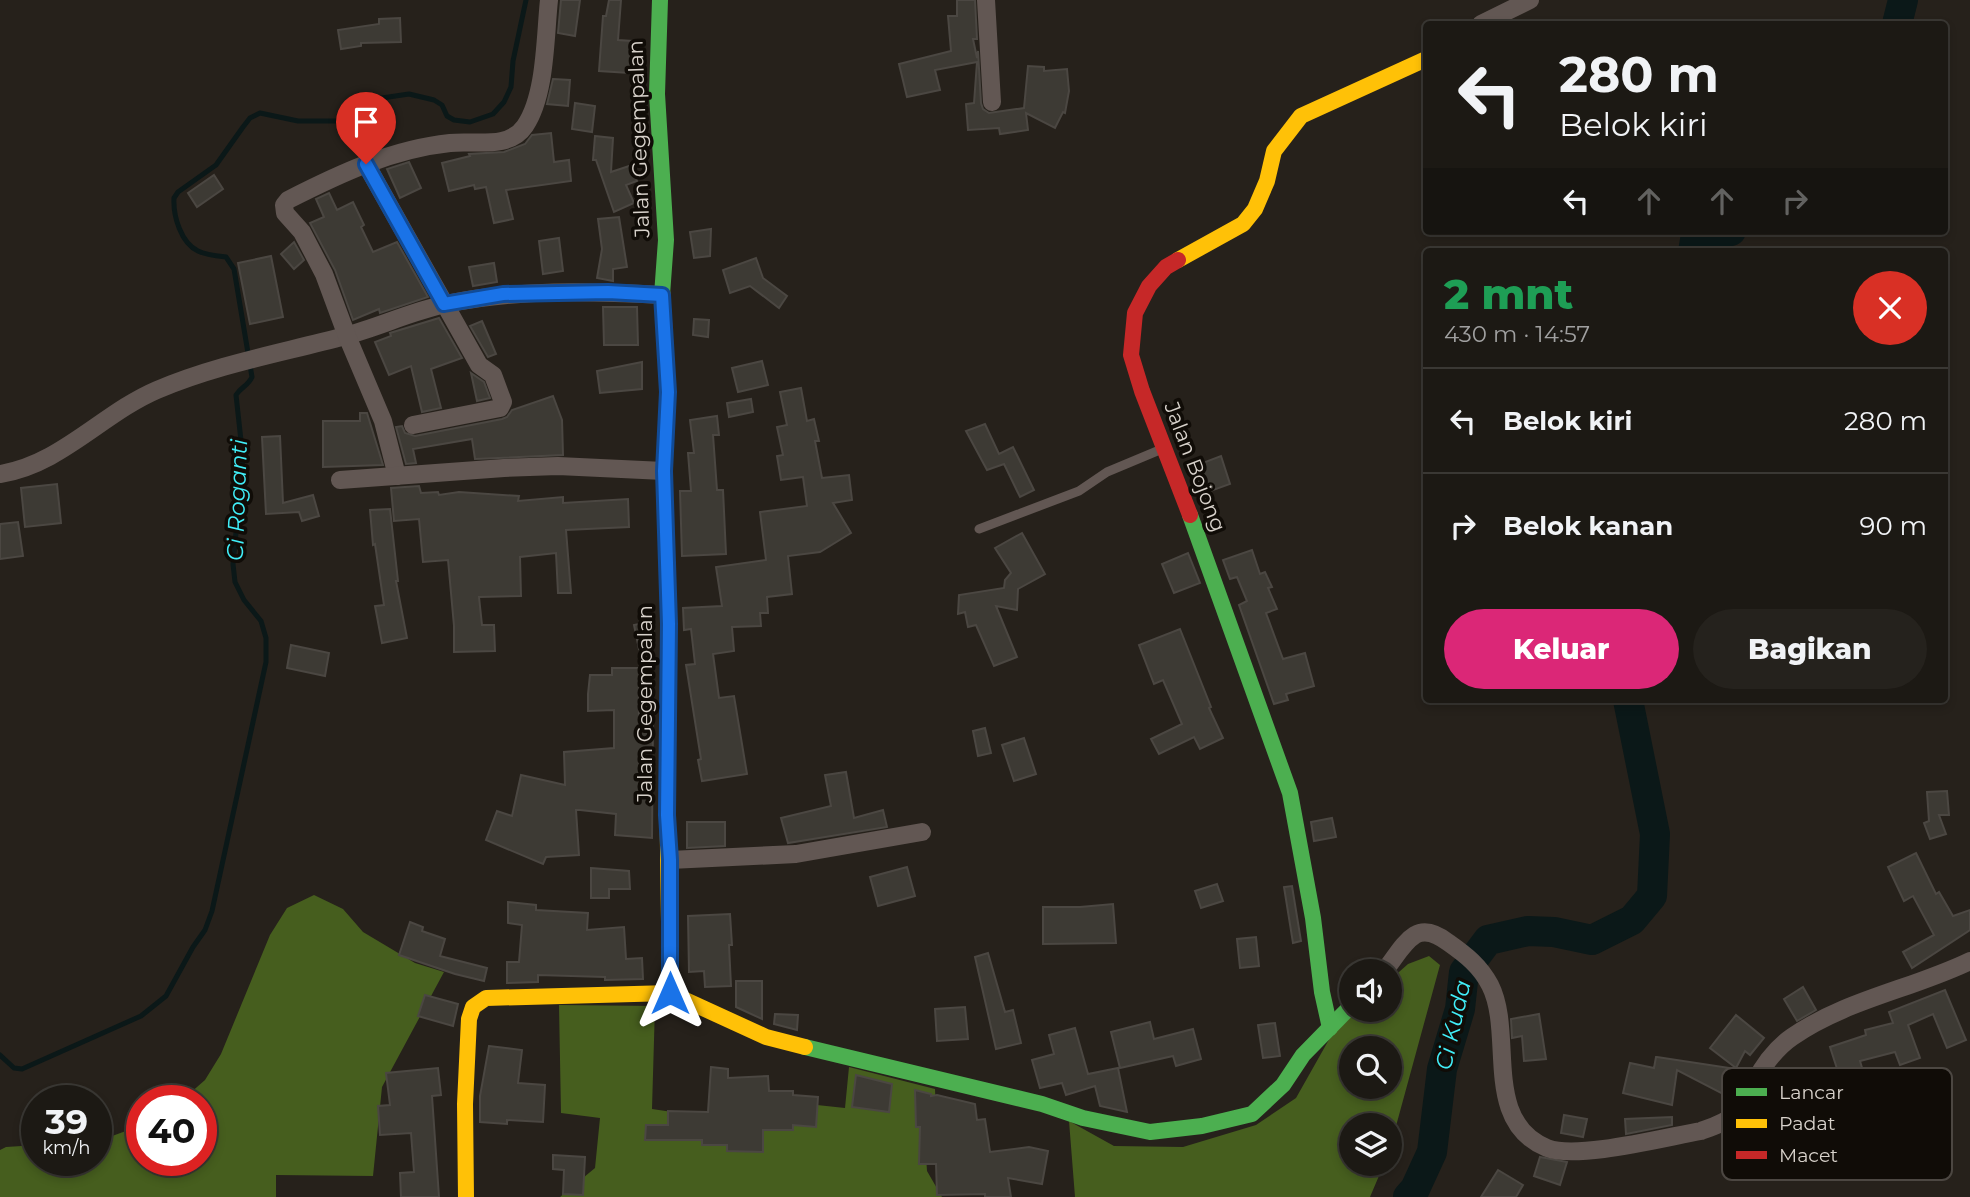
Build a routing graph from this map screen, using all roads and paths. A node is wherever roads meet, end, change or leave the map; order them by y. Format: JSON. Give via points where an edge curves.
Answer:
{"nodes":[{"id":1,"x":549,"y":0,"type":"edge"},
{"id":2,"x":660,"y":0,"type":"edge"},
{"id":3,"x":986,"y":0,"type":"edge"},
{"id":4,"x":1530,"y":0,"type":"edge"},
{"id":5,"x":1487,"y":21,"type":"edge"},
{"id":6,"x":1423,"y":60,"type":"edge"},
{"id":7,"x":992,"y":102,"type":"dead end"},
{"id":8,"x":366,"y":164,"type":"junction"},
{"id":9,"x":662,"y":295,"type":"junction"},
{"id":10,"x":444,"y":304,"type":"junction"},
{"id":11,"x":347,"y":336,"type":"junction"},
{"id":12,"x":414,"y":425,"type":"dead end"},
{"id":13,"x":1162,"y":449,"type":"junction"},
{"id":14,"x":664,"y":471,"type":"junction"},
{"id":15,"x":0,"y":474,"type":"edge"},
{"id":16,"x":397,"y":476,"type":"junction"},
{"id":17,"x":340,"y":480,"type":"dead end"},
{"id":18,"x":979,"y":529,"type":"dead end"},
{"id":19,"x":922,"y":832,"type":"dead end"},
{"id":20,"x":670,"y":860,"type":"junction"},
{"id":21,"x":1394,"y":959,"type":"edge"},
{"id":22,"x":1970,"y":961,"type":"edge"},
{"id":23,"x":670,"y":993,"type":"junction"},
{"id":24,"x":1339,"y":1018,"type":"edge"},
{"id":25,"x":1329,"y":1028,"type":"junction"},
{"id":26,"x":1763,"y":1068,"type":"edge"},
{"id":27,"x":1722,"y":1123,"type":"edge"},
{"id":28,"x":466,"y":1197,"type":"edge"}],
"edges":[{"from":1,"to":8,"type":"street","via":[[539,93],[518,135],[487,143],[415,148]]},
{"from":2,"to":9,"type":"street","name":"Jalan Gegempalan","via":[[657,94],[666,240]]},
{"from":3,"to":7,"type":"street"},
{"from":4,"to":5,"type":"street"},
{"from":6,"to":13,"type":"street","name":"Jalan Bojong","via":[[1301,116],[1274,151],[1267,181],[1243,225],[1166,267],[1149,286],[1135,313],[1132,355]]},
{"from":8,"to":10,"type":"street"},
{"from":8,"to":11,"type":"street","via":[[288,200],[283,208],[324,274]]},
{"from":9,"to":10,"type":"street","via":[[503,294]]},
{"from":9,"to":14,"type":"street","name":"Jalan Gegempalan","via":[[668,392]]},
{"from":10,"to":11,"type":"street"},
{"from":10,"to":12,"type":"street","via":[[479,365],[493,375],[503,405]]},
{"from":11,"to":15,"type":"street","via":[[250,359],[153,391],[53,454],[20,471]]},
{"from":11,"to":16,"type":"street","via":[[383,421]]},
{"from":13,"to":18,"type":"lane","via":[[1107,472],[1079,491]]},
{"from":13,"to":25,"type":"street","name":"Jalan Bojong","via":[[1210,567],[1290,793]]},
{"from":14,"to":16,"type":"street","via":[[558,466]]},
{"from":14,"to":20,"type":"street","name":"Jalan Gegempalan"},
{"from":16,"to":17,"type":"street"},
{"from":19,"to":20,"type":"street","via":[[796,854]]},
{"from":20,"to":23,"type":"street","name":"Jalan Gegempalan"},
{"from":21,"to":27,"type":"street","via":[[1416,934],[1424,932],[1437,934],[1476,963],[1491,985],[1498,1007],[1509,1107],[1518,1125],[1545,1147],[1570,1153],[1701,1131]]},
{"from":22,"to":26,"type":"street","via":[[1820,1020],[1790,1038]]},
{"from":23,"to":25,"type":"street","via":[[766,1037],[1150,1132],[1252,1114],[1283,1085]]},
{"from":23,"to":28,"type":"street","via":[[497,997],[473,1007],[465,1104]]},
{"from":24,"to":25,"type":"street"}]}
